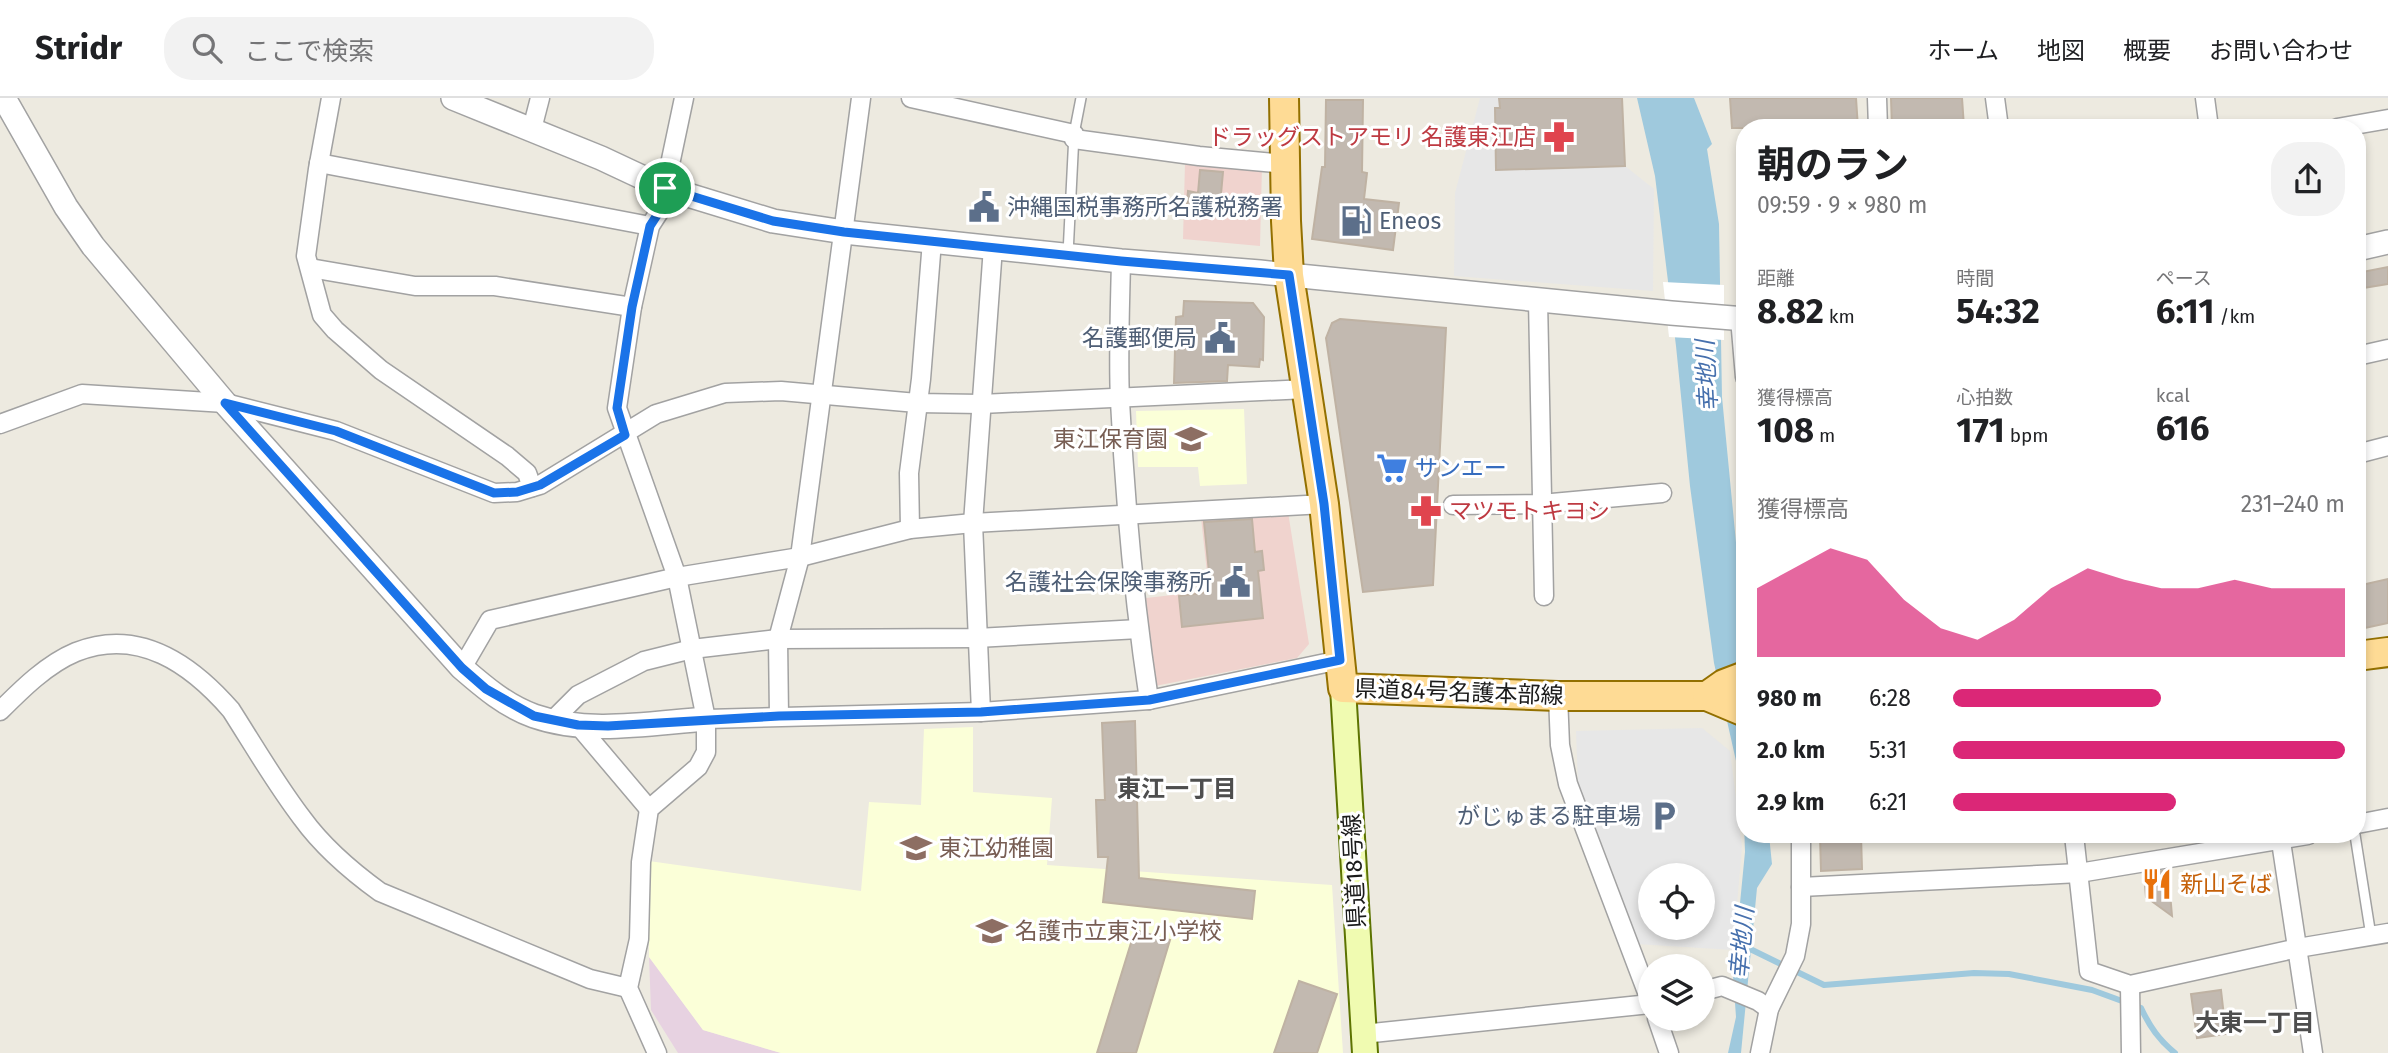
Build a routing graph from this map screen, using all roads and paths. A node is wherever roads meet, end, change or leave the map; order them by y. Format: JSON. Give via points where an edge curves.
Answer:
{"nodes":[{"id":1,"x":4,"y":98,"type":"edge"},
{"id":2,"x":331,"y":98,"type":"edge"},
{"id":3,"x":453,"y":98,"type":"edge"},
{"id":4,"x":540,"y":98,"type":"edge"},
{"id":5,"x":684,"y":98,"type":"edge"},
{"id":6,"x":862,"y":98,"type":"edge"},
{"id":7,"x":911,"y":98,"type":"edge"},
{"id":8,"x":1081,"y":98,"type":"edge"},
{"id":9,"x":1284,"y":98,"type":"edge"},
{"id":10,"x":1877,"y":98,"type":"edge"},
{"id":11,"x":1994,"y":98,"type":"edge"},
{"id":12,"x":2204,"y":98,"type":"edge"},
{"id":13,"x":1878,"y":119,"type":"edge"},
{"id":14,"x":1997,"y":119,"type":"edge"},
{"id":15,"x":2208,"y":119,"type":"edge"},
{"id":16,"x":2388,"y":119,"type":"edge"},
{"id":17,"x":2366,"y":123,"type":"edge"},
{"id":18,"x":532,"y":129,"type":"junction"},
{"id":19,"x":1074,"y":137,"type":"junction"},
{"id":20,"x":318,"y":163,"type":"junction"},
{"id":21,"x":1285,"y":164,"type":"junction"},
{"id":22,"x":665,"y":188,"type":"junction"},
{"id":23,"x":650,"y":226,"type":"junction"},
{"id":24,"x":844,"y":232,"type":"junction"},
{"id":25,"x":932,"y":241,"type":"junction"},
{"id":26,"x":2388,"y":242,"type":"edge"},
{"id":27,"x":993,"y":247,"type":"junction"},
{"id":28,"x":2366,"y":247,"type":"edge"},
{"id":29,"x":1068,"y":254,"type":"junction"},
{"id":30,"x":1121,"y":261,"type":"junction"},
{"id":31,"x":310,"y":268,"type":"junction"},
{"id":32,"x":1289,"y":275,"type":"junction"},
{"id":33,"x":1538,"y":300,"type":"junction"},
{"id":34,"x":632,"y":307,"type":"junction"},
{"id":35,"x":1736,"y":318,"type":"edge"},
{"id":36,"x":2388,"y":349,"type":"edge"},
{"id":37,"x":2366,"y":354,"type":"edge"},
{"id":38,"x":1307,"y":389,"type":"junction"},
{"id":39,"x":822,"y":396,"type":"junction"},
{"id":40,"x":1120,"y":398,"type":"junction"},
{"id":41,"x":225,"y":403,"type":"junction"},
{"id":42,"x":917,"y":403,"type":"junction"},
{"id":43,"x":981,"y":404,"type":"junction"},
{"id":44,"x":0,"y":424,"type":"edge"},
{"id":45,"x":625,"y":435,"type":"junction"},
{"id":46,"x":2388,"y":446,"type":"edge"},
{"id":47,"x":2366,"y":452,"type":"edge"},
{"id":48,"x":532,"y":487,"type":"junction"},
{"id":49,"x":1662,"y":493,"type":"dead end"},
{"id":50,"x":1324,"y":504,"type":"junction"},
{"id":51,"x":1453,"y":505,"type":"dead end"},
{"id":52,"x":1541,"y":505,"type":"junction"},
{"id":53,"x":1127,"y":515,"type":"junction"},
{"id":54,"x":973,"y":523,"type":"junction"},
{"id":55,"x":910,"y":529,"type":"junction"},
{"id":56,"x":800,"y":557,"type":"junction"},
{"id":57,"x":677,"y":577,"type":"junction"},
{"id":58,"x":1544,"y":596,"type":"dead end"},
{"id":59,"x":1139,"y":629,"type":"junction"},
{"id":60,"x":977,"y":638,"type":"junction"},
{"id":61,"x":778,"y":639,"type":"junction"},
{"id":62,"x":692,"y":649,"type":"junction"},
{"id":63,"x":2388,"y":652,"type":"edge"},
{"id":64,"x":2366,"y":655,"type":"edge"},
{"id":65,"x":1340,"y":660,"type":"junction"},
{"id":66,"x":462,"y":668,"type":"junction"},
{"id":67,"x":1736,"y":679,"type":"edge"},
{"id":68,"x":1343,"y":688,"type":"junction"},
{"id":69,"x":1558,"y":696,"type":"junction"},
{"id":70,"x":1707,"y":696,"type":"junction"},
{"id":71,"x":1149,"y":700,"type":"junction"},
{"id":72,"x":1736,"y":708,"type":"edge"},
{"id":73,"x":0,"y":711,"type":"edge"},
{"id":74,"x":981,"y":712,"type":"junction"},
{"id":75,"x":779,"y":716,"type":"junction"},
{"id":76,"x":706,"y":719,"type":"junction"},
{"id":77,"x":553,"y":720,"type":"junction"},
{"id":78,"x":578,"y":725,"type":"junction"},
{"id":79,"x":649,"y":809,"type":"junction"},
{"id":80,"x":2388,"y":818,"type":"edge"},
{"id":81,"x":2366,"y":822,"type":"edge"},
{"id":82,"x":1801,"y":843,"type":"edge"},
{"id":83,"x":2075,"y":843,"type":"edge"},
{"id":84,"x":2251,"y":843,"type":"edge"},
{"id":85,"x":2281,"y":843,"type":"edge"},
{"id":86,"x":2357,"y":843,"type":"edge"},
{"id":87,"x":2078,"y":873,"type":"junction"},
{"id":88,"x":1801,"y":887,"type":"junction"},
{"id":89,"x":2380,"y":935,"type":"edge"},
{"id":90,"x":2298,"y":948,"type":"junction"},
{"id":91,"x":1638,"y":970,"type":"edge"},
{"id":92,"x":2130,"y":985,"type":"junction"},
{"id":93,"x":1715,"y":987,"type":"edge"},
{"id":94,"x":628,"y":988,"type":"junction"},
{"id":95,"x":1638,"y":1004,"type":"edge"},
{"id":96,"x":1764,"y":1005,"type":"junction"},
{"id":97,"x":1661,"y":1031,"type":"edge"},
{"id":98,"x":1364,"y":1043,"type":"edge"},
{"id":99,"x":657,"y":1053,"type":"edge"},
{"id":100,"x":1669,"y":1053,"type":"edge"},
{"id":101,"x":1760,"y":1053,"type":"edge"},
{"id":102,"x":2131,"y":1053,"type":"edge"},
{"id":103,"x":2313,"y":1053,"type":"edge"}],
"edges":[{"from":1,"to":41,"type":"street","via":[[66,208],[93,246]]},
{"from":2,"to":20,"type":"street"},
{"from":3,"to":18,"type":"street"},
{"from":4,"to":18,"type":"street"},
{"from":5,"to":22,"type":"street"},
{"from":6,"to":24,"type":"street"},
{"from":7,"to":19,"type":"street"},
{"from":8,"to":19,"type":"lane"},
{"from":9,"to":21,"type":"main road","name":"県道84号名護本部線"},
{"from":10,"to":13,"type":"street"},
{"from":11,"to":14,"type":"street"},
{"from":12,"to":15,"type":"street"},
{"from":16,"to":17,"type":"street"},
{"from":18,"to":22,"type":"street"},
{"from":19,"to":21,"type":"street"},
{"from":19,"to":29,"type":"lane"},
{"from":20,"to":23,"type":"street"},
{"from":20,"to":31,"type":"street","via":[[306,256]]},
{"from":21,"to":32,"type":"main road","name":"県道84号名護本部線"},
{"from":22,"to":23,"type":"street"},
{"from":22,"to":24,"type":"street","via":[[773,221]]},
{"from":23,"to":34,"type":"street"},
{"from":24,"to":25,"type":"street"},
{"from":24,"to":39,"type":"street"},
{"from":25,"to":27,"type":"street"},
{"from":25,"to":42,"type":"street"},
{"from":26,"to":28,"type":"street"},
{"from":27,"to":29,"type":"street"},
{"from":27,"to":43,"type":"street"},
{"from":29,"to":30,"type":"street"},
{"from":30,"to":32,"type":"street"},
{"from":30,"to":40,"type":"street"},
{"from":31,"to":34,"type":"street","via":[[415,286],[495,286]]},
{"from":31,"to":48,"type":"street","via":[[322,315],[335,330],[381,370],[507,456],[527,473]]},
{"from":32,"to":33,"type":"street"},
{"from":32,"to":38,"type":"main road","name":"県道84号名護本部線"},
{"from":33,"to":35,"type":"street"},
{"from":33,"to":52,"type":"street"},
{"from":34,"to":45,"type":"street","via":[[617,408]]},
{"from":36,"to":37,"type":"street"},
{"from":38,"to":40,"type":"street"},
{"from":38,"to":50,"type":"main road","name":"県道84号名護本部線"},
{"from":39,"to":42,"type":"street"},
{"from":39,"to":45,"type":"street","via":[[781,391],[725,393],[656,414]]},
{"from":39,"to":56,"type":"street"},
{"from":40,"to":43,"type":"street"},
{"from":40,"to":53,"type":"street"},
{"from":41,"to":44,"type":"street","via":[[82,394]]},
{"from":41,"to":48,"type":"street","via":[[336,431],[494,493]]},
{"from":41,"to":66,"type":"street"},
{"from":42,"to":43,"type":"street"},
{"from":42,"to":55,"type":"street","via":[[909,473]]},
{"from":43,"to":54,"type":"street"},
{"from":45,"to":48,"type":"street"},
{"from":45,"to":57,"type":"street"},
{"from":46,"to":47,"type":"street"},
{"from":49,"to":52,"type":"street"},
{"from":50,"to":53,"type":"street"},
{"from":50,"to":65,"type":"main road","name":"県道84号名護本部線"},
{"from":51,"to":52,"type":"street"},
{"from":52,"to":58,"type":"street"},
{"from":53,"to":54,"type":"street"},
{"from":53,"to":59,"type":"street"},
{"from":54,"to":55,"type":"street"},
{"from":54,"to":60,"type":"street"},
{"from":55,"to":56,"type":"street"},
{"from":56,"to":57,"type":"street"},
{"from":56,"to":61,"type":"street"},
{"from":57,"to":62,"type":"street"},
{"from":57,"to":66,"type":"street","via":[[489,620]]},
{"from":59,"to":60,"type":"street"},
{"from":59,"to":71,"type":"street"},
{"from":60,"to":61,"type":"street"},
{"from":60,"to":74,"type":"street"},
{"from":61,"to":62,"type":"street"},
{"from":61,"to":75,"type":"street"},
{"from":62,"to":76,"type":"street"},
{"from":62,"to":77,"type":"street","via":[[643,661],[578,695]]},
{"from":63,"to":64,"type":"main road"},
{"from":65,"to":68,"type":"main road","name":"県道84号名護本部線"},
{"from":65,"to":71,"type":"street"},
{"from":66,"to":77,"type":"street","via":[[510,704]]},
{"from":67,"to":70,"type":"main road","name":"県道84号名護本部線"},
{"from":68,"to":69,"type":"main road","name":"県道84号名護本部線"},
{"from":68,"to":98,"type":"main road","name":"県道18号線"},
{"from":69,"to":70,"type":"main road","name":"県道84号名護本部線"},
{"from":69,"to":91,"type":"street","via":[[1560,745],[1568,784]]},
{"from":70,"to":72,"type":"main road","name":"県道84号名護本部線"},
{"from":71,"to":74,"type":"street"},
{"from":73,"to":94,"type":"street","via":[[52,666],[75,653],[103,644],[146,647],[181,663],[218,695],[302,818],[331,852],[380,892],[590,979]]},
{"from":74,"to":75,"type":"street"},
{"from":75,"to":76,"type":"street"},
{"from":76,"to":78,"type":"street"},
{"from":76,"to":79,"type":"street","via":[[706,752],[698,767]]},
{"from":77,"to":78,"type":"street"},
{"from":78,"to":79,"type":"street"},
{"from":79,"to":94,"type":"street","via":[[641,862],[639,939]]},
{"from":80,"to":81,"type":"street"},
{"from":82,"to":88,"type":"street"},
{"from":83,"to":87,"type":"street"},
{"from":84,"to":87,"type":"street"},
{"from":85,"to":90,"type":"street"},
{"from":86,"to":89,"type":"lane"},
{"from":87,"to":88,"type":"street"},
{"from":87,"to":92,"type":"street","via":[[2089,971]]},
{"from":88,"to":96,"type":"street","via":[[1795,956]]},
{"from":89,"to":90,"type":"street"},
{"from":90,"to":92,"type":"street"},
{"from":90,"to":103,"type":"street"},
{"from":92,"to":102,"type":"street"},
{"from":93,"to":96,"type":"street","via":[[1722,986]]},
{"from":94,"to":99,"type":"street"},
{"from":95,"to":98,"type":"street"},
{"from":96,"to":101,"type":"street"},
{"from":97,"to":100,"type":"street"}]}
